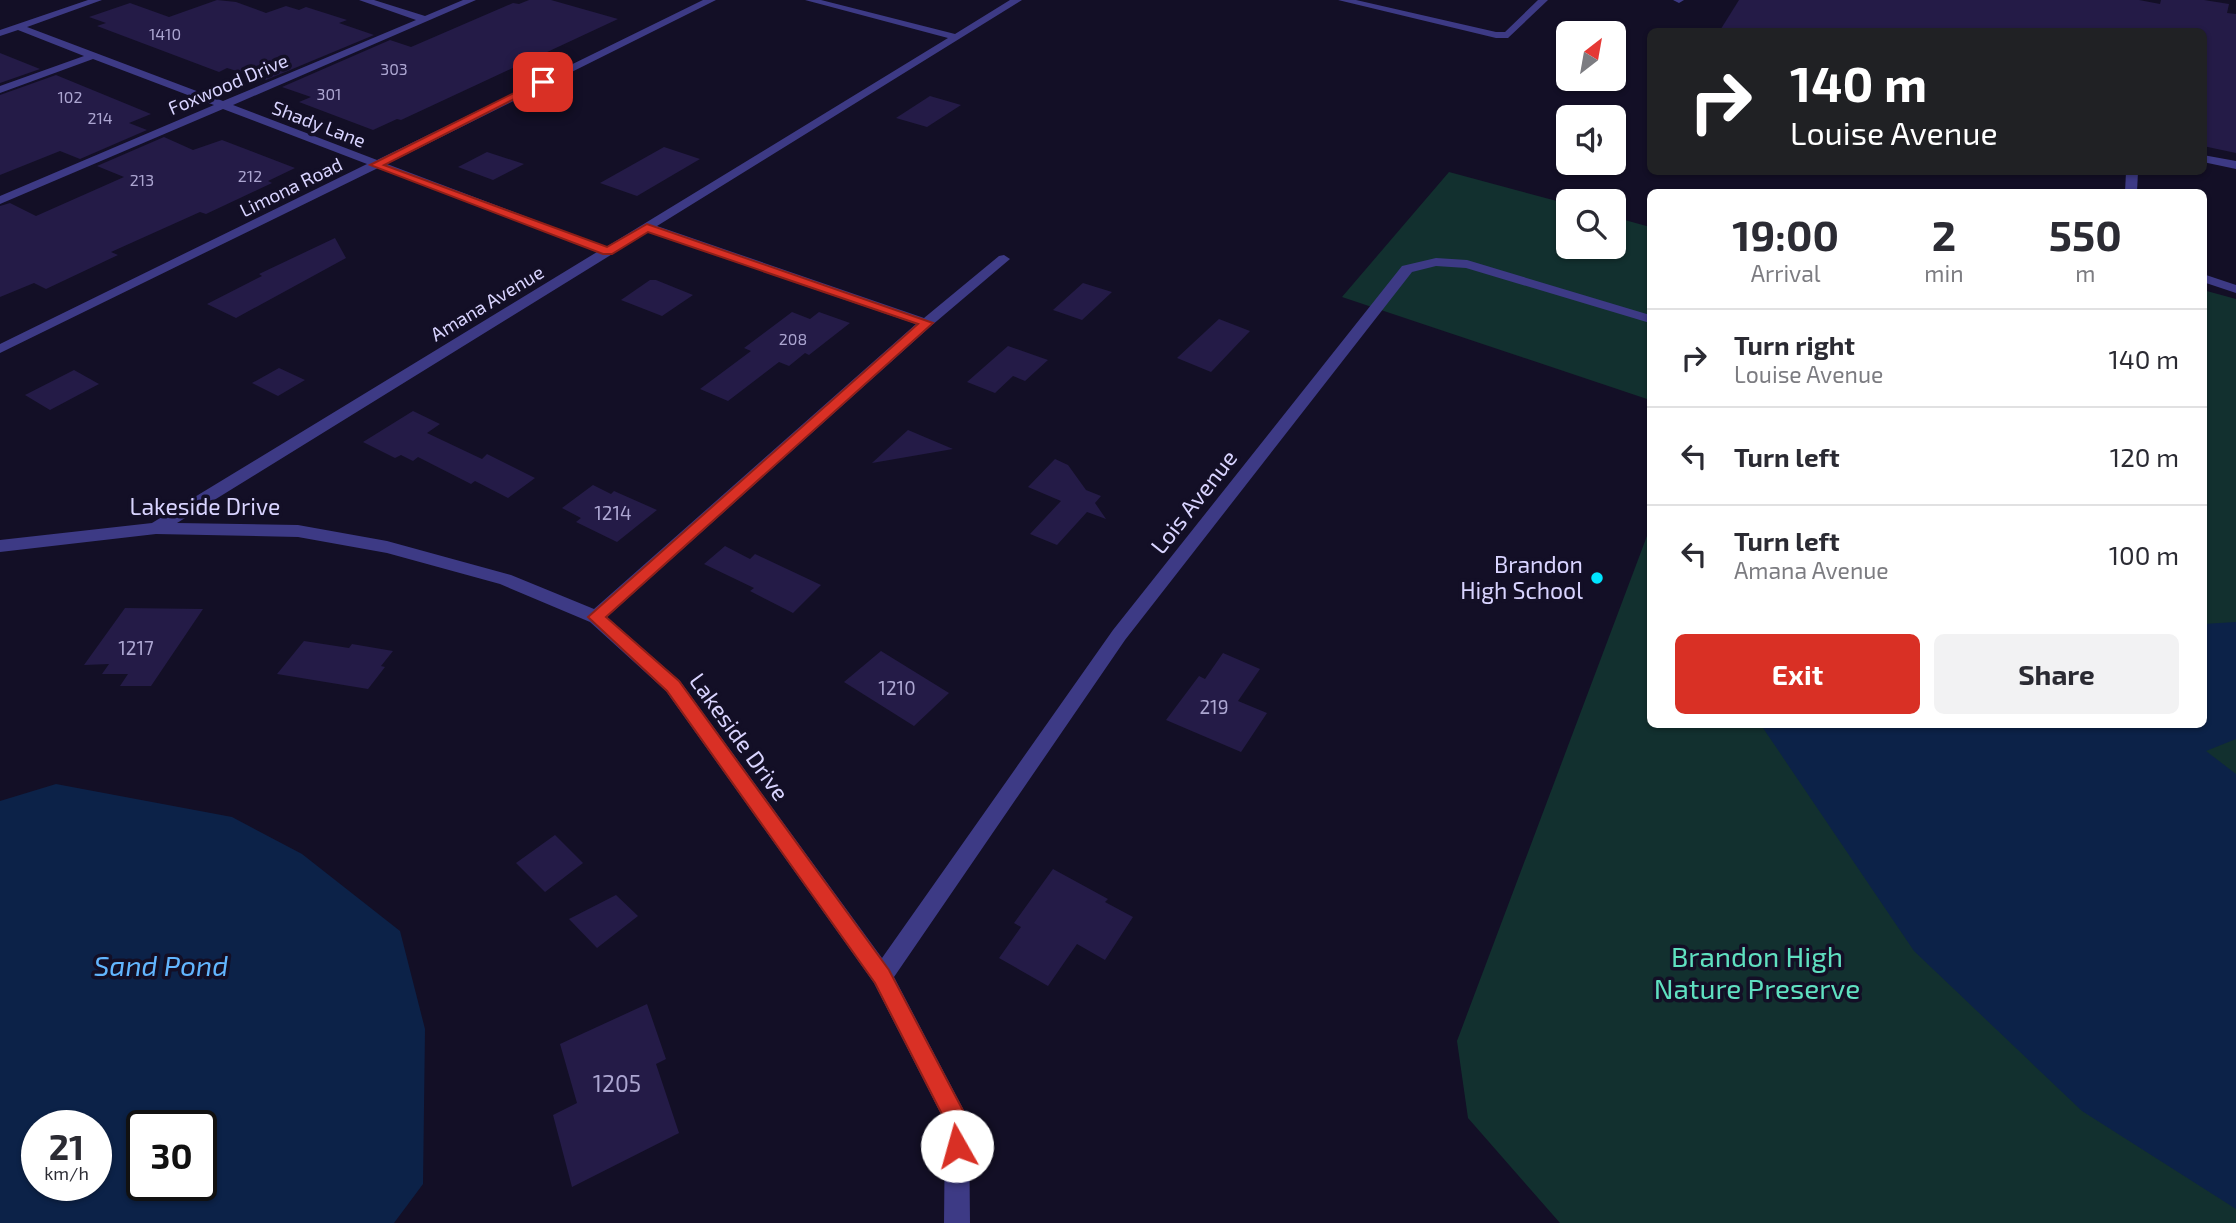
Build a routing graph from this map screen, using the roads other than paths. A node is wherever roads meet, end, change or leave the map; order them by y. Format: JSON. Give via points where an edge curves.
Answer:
{"nodes":[{"id":1,"x":97,"y":0,"type":"edge"},
{"id":2,"x":364,"y":0,"type":"edge"},
{"id":3,"x":471,"y":0,"type":"edge"},
{"id":4,"x":711,"y":0,"type":"edge"},
{"id":5,"x":810,"y":0,"type":"edge"},
{"id":6,"x":1017,"y":0,"type":"edge"},
{"id":7,"x":1343,"y":0,"type":"edge"},
{"id":8,"x":1543,"y":0,"type":"edge"},
{"id":9,"x":424,"y":19,"type":"junction"},
{"id":10,"x":18,"y":27,"type":"junction"},
{"id":11,"x":0,"y":33,"type":"edge"},
{"id":12,"x":956,"y":37,"type":"junction"},
{"id":13,"x":92,"y":55,"type":"junction"},
{"id":14,"x":0,"y":90,"type":"edge"},
{"id":15,"x":222,"y":106,"type":"junction"},
{"id":16,"x":2207,"y":159,"type":"edge"},
{"id":17,"x":375,"y":165,"type":"junction"},
{"id":18,"x":2236,"y":165,"type":"edge"},
{"id":19,"x":0,"y":200,"type":"edge"},
{"id":20,"x":647,"y":227,"type":"junction"},
{"id":21,"x":608,"y":252,"type":"junction"},
{"id":22,"x":1004,"y":259,"type":"dead end"},
{"id":23,"x":2207,"y":279,"type":"edge"},
{"id":24,"x":2236,"y":289,"type":"edge"},
{"id":25,"x":1647,"y":318,"type":"edge"},
{"id":26,"x":926,"y":323,"type":"junction"},
{"id":27,"x":0,"y":349,"type":"edge"},
{"id":28,"x":156,"y":528,"type":"junction"},
{"id":29,"x":0,"y":546,"type":"edge"},
{"id":30,"x":596,"y":617,"type":"junction"},
{"id":31,"x":882,"y":976,"type":"junction"},
{"id":32,"x":957,"y":1223,"type":"edge"}],
"edges":[{"from":1,"to":10,"type":"street"},
{"from":2,"to":9,"type":"street"},
{"from":3,"to":9,"type":"street","name":"Foxwood Drive"},
{"from":4,"to":17,"type":"street","name":"Limona Road"},
{"from":5,"to":12,"type":"street"},
{"from":6,"to":12,"type":"street","name":"Amana Avenue"},
{"from":7,"to":8,"type":"street","via":[[1508,35]]},
{"from":9,"to":15,"type":"street","name":"Foxwood Drive"},
{"from":10,"to":11,"type":"street"},
{"from":10,"to":13,"type":"street","name":"Shady Lane"},
{"from":12,"to":20,"type":"street","name":"Amana Avenue"},
{"from":13,"to":14,"type":"street"},
{"from":13,"to":15,"type":"street","name":"Shady Lane"},
{"from":15,"to":17,"type":"street","name":"Shady Lane"},
{"from":15,"to":19,"type":"street","name":"Foxwood Drive"},
{"from":16,"to":18,"type":"street"},
{"from":17,"to":21,"type":"street","name":"Shady Lane"},
{"from":17,"to":27,"type":"street","name":"Limona Road"},
{"from":20,"to":21,"type":"street","name":"Amana Avenue"},
{"from":20,"to":26,"type":"street"},
{"from":21,"to":28,"type":"street","name":"Amana Avenue"},
{"from":22,"to":26,"type":"street"},
{"from":23,"to":24,"type":"street"},
{"from":25,"to":31,"type":"street","name":"Lois Avenue","via":[[1467,264],[1436,262],[1407,269],[1119,635]]},
{"from":26,"to":30,"type":"street"},
{"from":28,"to":29,"type":"street","name":"Lakeside Drive"},
{"from":28,"to":30,"type":"street","name":"Lakeside Drive","via":[[298,531],[387,547],[505,579]]},
{"from":30,"to":31,"type":"street","name":"Lakeside Drive","via":[[673,686]]},
{"from":31,"to":32,"type":"street","name":"Lakeside Drive","via":[[957,1120]]}]}
